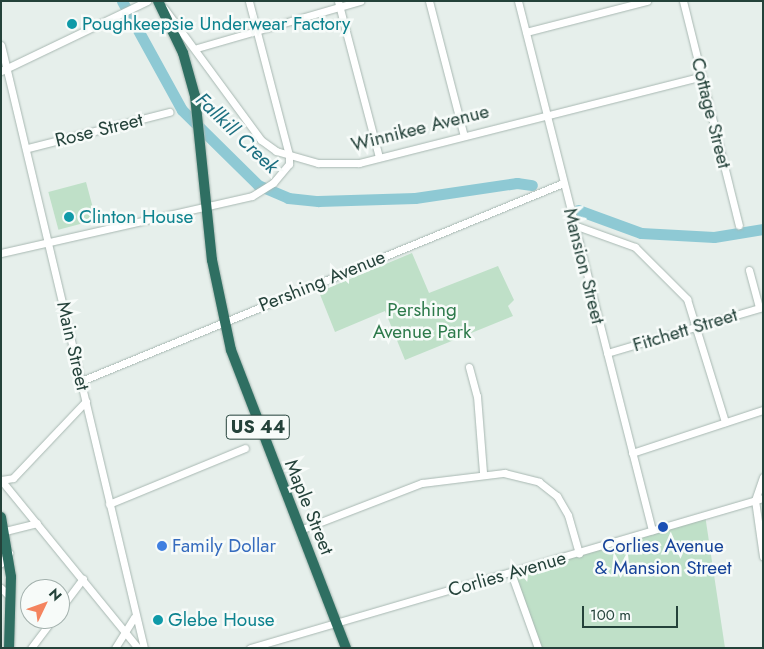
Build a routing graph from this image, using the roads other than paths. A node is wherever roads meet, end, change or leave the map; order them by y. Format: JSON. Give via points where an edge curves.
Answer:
{"nodes":[{"id":1,"x":147,"y":1,"type":"edge"},
{"id":2,"x":158,"y":1,"type":"edge"},
{"id":3,"x":249,"y":1,"type":"edge"},
{"id":4,"x":360,"y":1,"type":"edge"},
{"id":5,"x":429,"y":1,"type":"edge"},
{"id":6,"x":518,"y":1,"type":"edge"},
{"id":7,"x":648,"y":1,"type":"edge"},
{"id":8,"x":683,"y":1,"type":"edge"},
{"id":9,"x":339,"y":4,"type":"edge"},
{"id":10,"x":256,"y":28,"type":"junction"},
{"id":11,"x":526,"y":32,"type":"junction"},
{"id":12,"x":1,"y":45,"type":"edge"},
{"id":13,"x":197,"y":48,"type":"junction"},
{"id":14,"x":8,"y":65,"type":"junction"},
{"id":15,"x":1,"y":72,"type":"edge"},
{"id":16,"x":702,"y":76,"type":"junction"},
{"id":17,"x":169,"y":112,"type":"dead end"},
{"id":18,"x":546,"y":115,"type":"junction"},
{"id":19,"x":464,"y":136,"type":"junction"},
{"id":20,"x":28,"y":148,"type":"junction"},
{"id":21,"x":289,"y":155,"type":"junction"},
{"id":22,"x":379,"y":157,"type":"junction"},
{"id":23,"x":563,"y":183,"type":"junction"},
{"id":24,"x":206,"y":206,"type":"junction"},
{"id":25,"x":574,"y":225,"type":"junction"},
{"id":26,"x":739,"y":225,"type":"dead end"},
{"id":27,"x":49,"y":242,"type":"junction"},
{"id":28,"x":1,"y":253,"type":"edge"},
{"id":29,"x":749,"y":270,"type":"dead end"},
{"id":30,"x":761,"y":307,"type":"edge"},
{"id":31,"x":224,"y":322,"type":"junction"},
{"id":32,"x":697,"y":326,"type":"junction"},
{"id":33,"x":607,"y":353,"type":"junction"},
{"id":34,"x":469,"y":367,"type":"dead end"},
{"id":35,"x":81,"y":381,"type":"junction"},
{"id":36,"x":86,"y":401,"type":"junction"},
{"id":37,"x":763,"y":410,"type":"edge"},
{"id":38,"x":725,"y":422,"type":"junction"},
{"id":39,"x":246,"y":448,"type":"dead end"},
{"id":40,"x":632,"y":453,"type":"junction"},
{"id":41,"x":483,"y":473,"type":"junction"},
{"id":42,"x":763,"y":477,"type":"edge"},
{"id":43,"x":13,"y":478,"type":"junction"},
{"id":44,"x":1,"y":480,"type":"edge"},
{"id":45,"x":16,"y":498,"type":"junction"},
{"id":46,"x":763,"y":498,"type":"edge"},
{"id":47,"x":754,"y":500,"type":"junction"},
{"id":48,"x":109,"y":504,"type":"junction"},
{"id":49,"x":1,"y":517,"type":"edge"},
{"id":50,"x":37,"y":524,"type":"junction"},
{"id":51,"x":300,"y":530,"type":"junction"},
{"id":52,"x":652,"y":530,"type":"junction"},
{"id":53,"x":3,"y":532,"type":"edge"},
{"id":54,"x":9,"y":552,"type":"junction"},
{"id":55,"x":579,"y":553,"type":"junction"},
{"id":56,"x":763,"y":556,"type":"edge"},
{"id":57,"x":1,"y":563,"type":"edge"},
{"id":58,"x":511,"y":573,"type":"junction"},
{"id":59,"x":83,"y":579,"type":"junction"},
{"id":60,"x":1,"y":588,"type":"edge"},
{"id":61,"x":70,"y":596,"type":"edge"},
{"id":62,"x":12,"y":602,"type":"junction"},
{"id":63,"x":134,"y":618,"type":"junction"},
{"id":64,"x":336,"y":623,"type":"junction"},
{"id":65,"x":45,"y":629,"type":"edge"},
{"id":66,"x":126,"y":632,"type":"junction"},
{"id":67,"x":9,"y":648,"type":"edge"},
{"id":68,"x":31,"y":648,"type":"edge"},
{"id":69,"x":115,"y":648,"type":"edge"},
{"id":70,"x":138,"y":648,"type":"edge"},
{"id":71,"x":144,"y":648,"type":"edge"},
{"id":72,"x":250,"y":648,"type":"edge"},
{"id":73,"x":346,"y":648,"type":"edge"},
{"id":74,"x":538,"y":648,"type":"edge"}],
"edges":[{"from":1,"to":14,"type":"street"},
{"from":2,"to":13,"type":"street","name":"Winnikee Avenue"},
{"from":2,"to":24,"type":"highway","name":"Winnikee Avenue","number":"US 44","via":[[170,22],[190,75],[198,117]]},
{"from":3,"to":10,"type":"street"},
{"from":4,"to":9,"type":"street"},
{"from":5,"to":19,"type":"street"},
{"from":6,"to":11,"type":"street","name":"Mansion Street"},
{"from":7,"to":11,"type":"street"},
{"from":8,"to":16,"type":"street","name":"Cottage Street"},
{"from":9,"to":10,"type":"street"},
{"from":9,"to":22,"type":"street"},
{"from":10,"to":13,"type":"street"},
{"from":10,"to":21,"type":"street"},
{"from":11,"to":18,"type":"street","name":"Mansion Street"},
{"from":12,"to":14,"type":"street","name":"Main Street"},
{"from":13,"to":21,"type":"street","name":"Winnikee Avenue","via":[[199,56],[257,136]]},
{"from":14,"to":15,"type":"street"},
{"from":14,"to":20,"type":"street","name":"Main Street"},
{"from":16,"to":18,"type":"street","name":"Winnikee Avenue"},
{"from":16,"to":26,"type":"street","name":"Cottage Street"},
{"from":17,"to":20,"type":"street","name":"Rose Street"},
{"from":18,"to":19,"type":"street","name":"Winnikee Avenue"},
{"from":18,"to":23,"type":"street","name":"Mansion Street"},
{"from":19,"to":22,"type":"street","name":"Winnikee Avenue"},
{"from":20,"to":27,"type":"street","name":"Main Street"},
{"from":21,"to":22,"type":"street","name":"Winnikee Avenue","via":[[339,164]]},
{"from":21,"to":24,"type":"street","via":[[289,164],[271,185],[261,191]]},
{"from":23,"to":25,"type":"street","name":"Mansion Street"},
{"from":23,"to":31,"type":"street","name":"Pershing Avenue"},
{"from":24,"to":27,"type":"street"},
{"from":24,"to":31,"type":"highway","number":"US 44"},
{"from":25,"to":32,"type":"street","via":[[640,250],[686,299]]},
{"from":25,"to":33,"type":"street","name":"Mansion Street"},
{"from":27,"to":28,"type":"street"},
{"from":27,"to":35,"type":"street","name":"Main Street"},
{"from":29,"to":30,"type":"street"},
{"from":30,"to":32,"type":"street","name":"Fitchett Street"},
{"from":31,"to":35,"type":"street","name":"Pershing Avenue"},
{"from":31,"to":51,"type":"highway","name":"Maple Street","number":"US 44","via":[[245,394]]},
{"from":32,"to":33,"type":"street","name":"Fitchett Street"},
{"from":32,"to":38,"type":"street"},
{"from":33,"to":40,"type":"street","name":"Mansion Street"},
{"from":34,"to":41,"type":"street","via":[[477,396]]},
{"from":35,"to":36,"type":"street","name":"Main Street"},
{"from":36,"to":43,"type":"street"},
{"from":36,"to":48,"type":"street","name":"Main Street"},
{"from":37,"to":38,"type":"street"},
{"from":38,"to":40,"type":"street"},
{"from":39,"to":48,"type":"street"},
{"from":40,"to":52,"type":"street","name":"Mansion Street"},
{"from":41,"to":51,"type":"street","via":[[422,484]]},
{"from":41,"to":55,"type":"street","via":[[529,477],[550,490],[568,515]]},
{"from":42,"to":47,"type":"street"},
{"from":43,"to":44,"type":"street"},
{"from":43,"to":45,"type":"street"},
{"from":44,"to":45,"type":"street"},
{"from":45,"to":50,"type":"street"},
{"from":46,"to":47,"type":"street","name":"Corlies Avenue"},
{"from":47,"to":52,"type":"street","name":"Corlies Avenue"},
{"from":47,"to":56,"type":"street"},
{"from":48,"to":63,"type":"street","name":"Main Street"},
{"from":49,"to":53,"type":"highway"},
{"from":50,"to":53,"type":"street"},
{"from":50,"to":59,"type":"street"},
{"from":51,"to":64,"type":"highway","name":"Maple Street","number":"US 44"},
{"from":52,"to":55,"type":"street","name":"Corlies Avenue"},
{"from":53,"to":54,"type":"highway"},
{"from":54,"to":57,"type":"street"},
{"from":54,"to":62,"type":"highway"},
{"from":55,"to":58,"type":"street","name":"Corlies Avenue"},
{"from":58,"to":64,"type":"street","name":"Corlies Avenue"},
{"from":58,"to":74,"type":"street"},
{"from":59,"to":61,"type":"street"},
{"from":59,"to":66,"type":"street"},
{"from":60,"to":62,"type":"street"},
{"from":62,"to":67,"type":"highway"},
{"from":63,"to":66,"type":"street"},
{"from":63,"to":71,"type":"street","name":"Main Street"},
{"from":64,"to":72,"type":"street","name":"Corlies Avenue"},
{"from":64,"to":73,"type":"highway","name":"Maple Street","number":"US 44"},
{"from":65,"to":68,"type":"street"},
{"from":66,"to":69,"type":"street"},
{"from":66,"to":70,"type":"street"}]}
